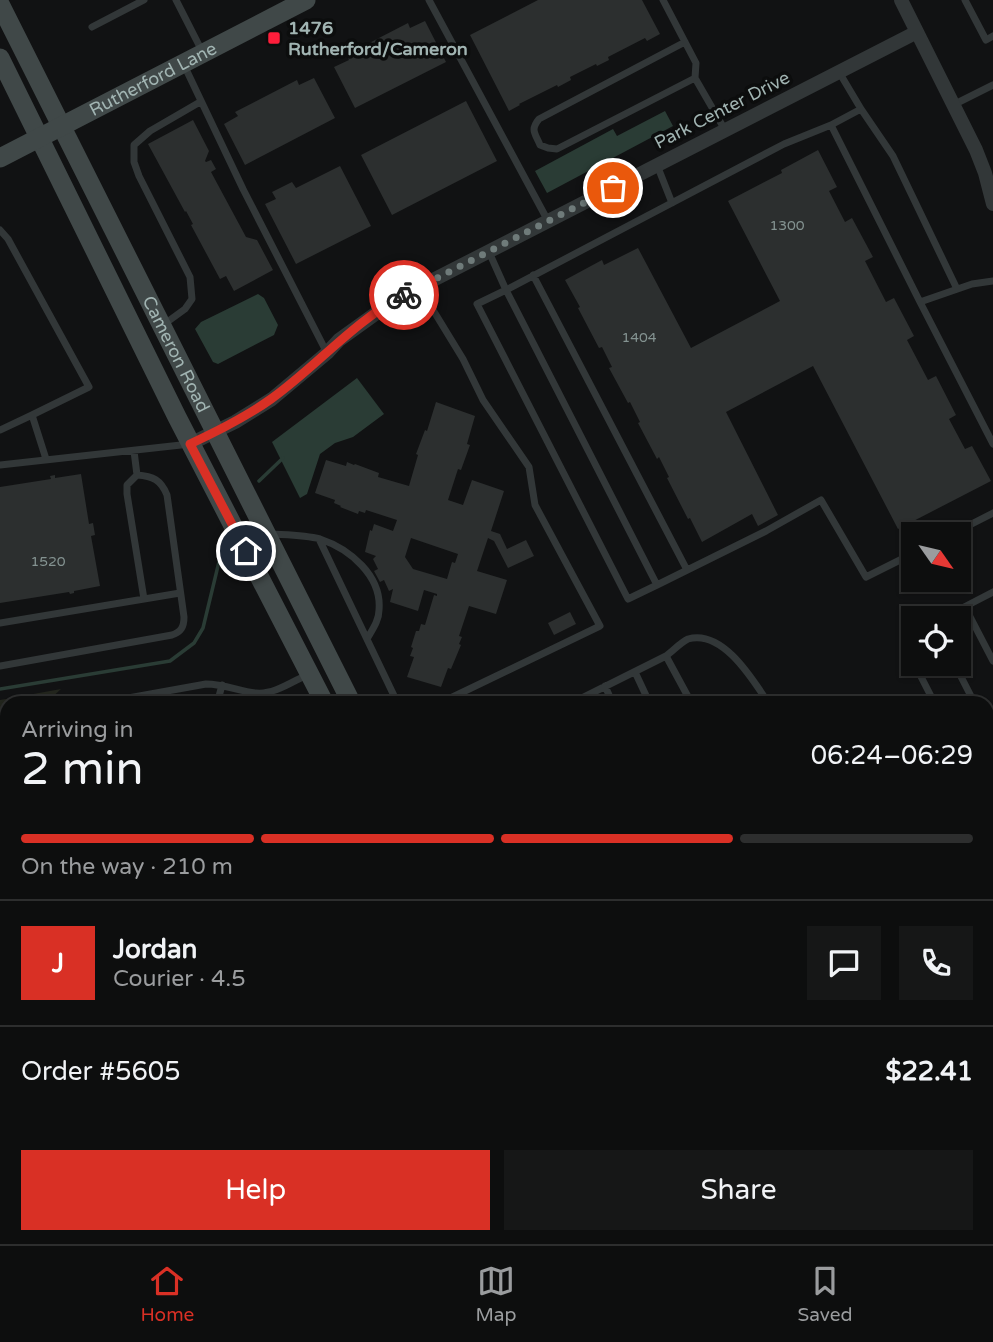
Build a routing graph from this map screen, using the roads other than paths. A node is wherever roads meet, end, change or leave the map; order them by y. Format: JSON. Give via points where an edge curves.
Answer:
{"nodes":[{"id":1,"x":144,"y":0,"type":"edge"},
{"id":2,"x":176,"y":0,"type":"edge"},
{"id":3,"x":306,"y":0,"type":"edge"},
{"id":4,"x":663,"y":0,"type":"edge"},
{"id":5,"x":901,"y":0,"type":"edge"},
{"id":6,"x":964,"y":0,"type":"edge"},
{"id":7,"x":433,"y":1,"type":"edge"},
{"id":8,"x":0,"y":4,"type":"edge"},
{"id":9,"x":284,"y":5,"type":"edge"},
{"id":10,"x":92,"y":27,"type":"dead end"},
{"id":11,"x":917,"y":32,"type":"junction"},
{"id":12,"x":993,"y":36,"type":"edge"},
{"id":13,"x":685,"y":42,"type":"junction"},
{"id":14,"x":203,"y":53,"type":"junction"},
{"id":15,"x":0,"y":58,"type":"edge"},
{"id":16,"x":183,"y":63,"type":"junction"},
{"id":17,"x":839,"y":72,"type":"junction"},
{"id":18,"x":695,"y":78,"type":"junction"},
{"id":19,"x":993,"y":85,"type":"edge"},
{"id":20,"x":201,"y":102,"type":"junction"},
{"id":21,"x":953,"y":104,"type":"junction"},
{"id":22,"x":861,"y":109,"type":"junction"},
{"id":23,"x":831,"y":125,"type":"junction"},
{"id":24,"x":61,"y":127,"type":"junction"},
{"id":25,"x":725,"y":130,"type":"junction"},
{"id":26,"x":40,"y":138,"type":"junction"},
{"id":27,"x":0,"y":158,"type":"edge"},
{"id":28,"x":657,"y":165,"type":"junction"},
{"id":29,"x":672,"y":202,"type":"junction"},
{"id":30,"x":993,"y":204,"type":"edge"},
{"id":31,"x":548,"y":221,"type":"junction"},
{"id":32,"x":0,"y":230,"type":"edge"},
{"id":33,"x":489,"y":252,"type":"junction"},
{"id":34,"x":533,"y":275,"type":"junction"},
{"id":35,"x":993,"y":281,"type":"edge"},
{"id":36,"x":419,"y":287,"type":"junction"},
{"id":37,"x":957,"y":289,"type":"junction"},
{"id":38,"x":506,"y":290,"type":"junction"},
{"id":39,"x":920,"y":302,"type":"junction"},
{"id":40,"x":162,"y":325,"type":"junction"},
{"id":41,"x":327,"y":353,"type":"junction"},
{"id":42,"x":32,"y":415,"type":"junction"},
{"id":43,"x":0,"y":430,"type":"edge"},
{"id":44,"x":216,"y":431,"type":"junction"},
{"id":45,"x":190,"y":444,"type":"junction"},
{"id":46,"x":993,"y":444,"type":"edge"},
{"id":47,"x":134,"y":451,"type":"junction"},
{"id":48,"x":46,"y":459,"type":"junction"},
{"id":49,"x":0,"y":466,"type":"edge"},
{"id":50,"x":137,"y":475,"type":"junction"},
{"id":51,"x":993,"y":513,"type":"edge"},
{"id":52,"x":971,"y":524,"type":"edge"},
{"id":53,"x":267,"y":533,"type":"junction"},
{"id":54,"x":319,"y":539,"type":"junction"},
{"id":55,"x":901,"y":560,"type":"edge"},
{"id":56,"x":687,"y":570,"type":"junction"},
{"id":57,"x":657,"y":585,"type":"junction"},
{"id":58,"x":993,"y":592,"type":"edge"},
{"id":59,"x":180,"y":593,"type":"junction"},
{"id":60,"x":144,"y":599,"type":"junction"},
{"id":61,"x":967,"y":606,"type":"edge"},
{"id":62,"x":971,"y":619,"type":"edge"},
{"id":63,"x":0,"y":623,"type":"edge"},
{"id":64,"x":367,"y":639,"type":"junction"},
{"id":65,"x":666,"y":656,"type":"junction"},
{"id":66,"x":993,"y":661,"type":"edge"},
{"id":67,"x":0,"y":666,"type":"edge"},
{"id":68,"x":635,"y":671,"type":"junction"},
{"id":69,"x":309,"y":673,"type":"junction"},
{"id":70,"x":921,"y":676,"type":"edge"},
{"id":71,"x":961,"y":676,"type":"edge"},
{"id":72,"x":222,"y":685,"type":"junction"},
{"id":73,"x":605,"y":686,"type":"junction"},
{"id":74,"x":138,"y":696,"type":"edge"},
{"id":75,"x":220,"y":696,"type":"edge"},
{"id":76,"x":321,"y":696,"type":"edge"},
{"id":77,"x":348,"y":696,"type":"edge"},
{"id":78,"x":394,"y":696,"type":"edge"},
{"id":79,"x":455,"y":696,"type":"edge"},
{"id":80,"x":585,"y":696,"type":"edge"},
{"id":81,"x":609,"y":696,"type":"edge"},
{"id":82,"x":646,"y":696,"type":"edge"},
{"id":83,"x":688,"y":696,"type":"edge"},
{"id":84,"x":764,"y":696,"type":"edge"},
{"id":85,"x":931,"y":696,"type":"edge"},
{"id":86,"x":971,"y":696,"type":"edge"}],
"edges":[{"from":1,"to":10,"type":"lane"},
{"from":2,"to":14,"type":"lane"},
{"from":3,"to":9,"type":"main road","name":"Rutherford Lane"},
{"from":4,"to":13,"type":"lane"},
{"from":5,"to":11,"type":"street"},
{"from":6,"to":12,"type":"lane","via":[[986,40]]},
{"from":7,"to":31,"type":"lane"},
{"from":8,"to":24,"type":"main road","name":"Cameron Road"},
{"from":9,"to":14,"type":"main road","name":"Rutherford Lane"},
{"from":11,"to":17,"type":"street","name":"Park Center Drive"},
{"from":11,"to":21,"type":"street"},
{"from":13,"to":18,"type":"lane","via":[[696,63]]},
{"from":13,"to":18,"type":"lane","via":[[539,119],[533,130],[540,145],[557,149]]},
{"from":14,"to":16,"type":"main road","name":"Rutherford Lane"},
{"from":15,"to":26,"type":"main road","name":"Cameron Road"},
{"from":16,"to":20,"type":"lane"},
{"from":16,"to":24,"type":"main road","name":"Rutherford Lane"},
{"from":17,"to":22,"type":"lane"},
{"from":17,"to":25,"type":"street","name":"Park Center Drive"},
{"from":18,"to":25,"type":"lane"},
{"from":19,"to":21,"type":"lane"},
{"from":20,"to":40,"type":"lane","via":[[149,131],[134,145],[138,176],[190,277],[192,299]]},
{"from":20,"to":41,"type":"lane"},
{"from":21,"to":30,"type":"street","via":[[976,150]]},
{"from":22,"to":23,"type":"lane"},
{"from":22,"to":37,"type":"lane","via":[[893,156]]},
{"from":23,"to":29,"type":"lane"},
{"from":23,"to":39,"type":"lane"},
{"from":24,"to":26,"type":"main road","name":"Rutherford Lane"},
{"from":24,"to":40,"type":"main road","name":"Cameron Road"},
{"from":25,"to":28,"type":"street","name":"Park Center Drive"},
{"from":26,"to":27,"type":"main road","name":"Rutherford Lane"},
{"from":26,"to":45,"type":"main road","name":"Cameron Road"},
{"from":28,"to":29,"type":"lane"},
{"from":28,"to":31,"type":"street","name":"Park Center Drive"},
{"from":29,"to":34,"type":"lane"},
{"from":31,"to":33,"type":"street","name":"Park Center Drive"},
{"from":32,"to":42,"type":"lane","via":[[89,387]]},
{"from":33,"to":36,"type":"street","name":"Park Center Drive"},
{"from":33,"to":38,"type":"lane"},
{"from":34,"to":38,"type":"lane"},
{"from":34,"to":56,"type":"lane"},
{"from":35,"to":37,"type":"lane"},
{"from":36,"to":41,"type":"street","name":"Park Center Drive"},
{"from":36,"to":79,"type":"lane","via":[[483,401],[529,467],[535,505],[600,626]]},
{"from":37,"to":39,"type":"lane"},
{"from":38,"to":57,"type":"lane"},
{"from":38,"to":57,"type":"lane","via":[[477,304],[615,575],[628,599]]},
{"from":39,"to":46,"type":"lane"},
{"from":40,"to":44,"type":"main road","name":"Cameron Road"},
{"from":41,"to":44,"type":"street","name":"Park Center Drive","via":[[272,399]]},
{"from":42,"to":43,"type":"lane"},
{"from":42,"to":48,"type":"lane"},
{"from":44,"to":45,"type":"street","name":"Park Center Drive"},
{"from":44,"to":53,"type":"main road","name":"Cameron Road"},
{"from":45,"to":47,"type":"lane"},
{"from":45,"to":69,"type":"main road","name":"Cameron Road"},
{"from":47,"to":48,"type":"lane"},
{"from":47,"to":50,"type":"lane"},
{"from":48,"to":49,"type":"lane"},
{"from":50,"to":59,"type":"lane","via":[[157,479],[167,495]]},
{"from":50,"to":60,"type":"lane","via":[[127,485],[127,494]]},
{"from":51,"to":52,"type":"lane"},
{"from":53,"to":54,"type":"lane"},
{"from":53,"to":77,"type":"main road","name":"Cameron Road"},
{"from":54,"to":64,"type":"lane"},
{"from":54,"to":64,"type":"lane","via":[[363,565],[375,587],[380,611]]},
{"from":55,"to":56,"type":"lane","via":[[866,577],[821,500]]},
{"from":56,"to":57,"type":"lane"},
{"from":58,"to":61,"type":"lane"},
{"from":59,"to":60,"type":"lane"},
{"from":59,"to":67,"type":"lane","via":[[184,625],[172,635]]},
{"from":60,"to":63,"type":"lane"},
{"from":62,"to":66,"type":"lane"},
{"from":64,"to":78,"type":"lane"},
{"from":65,"to":68,"type":"lane"},
{"from":65,"to":83,"type":"lane"},
{"from":65,"to":84,"type":"lane","via":[[687,639],[722,645]]},
{"from":68,"to":73,"type":"lane"},
{"from":68,"to":82,"type":"lane"},
{"from":69,"to":72,"type":"lane","via":[[263,693]]},
{"from":69,"to":76,"type":"main road","name":"Cameron Road"},
{"from":70,"to":85,"type":"lane"},
{"from":71,"to":86,"type":"lane"},
{"from":72,"to":74,"type":"lane"},
{"from":72,"to":75,"type":"lane"},
{"from":73,"to":80,"type":"lane"},
{"from":73,"to":81,"type":"lane"}]}
